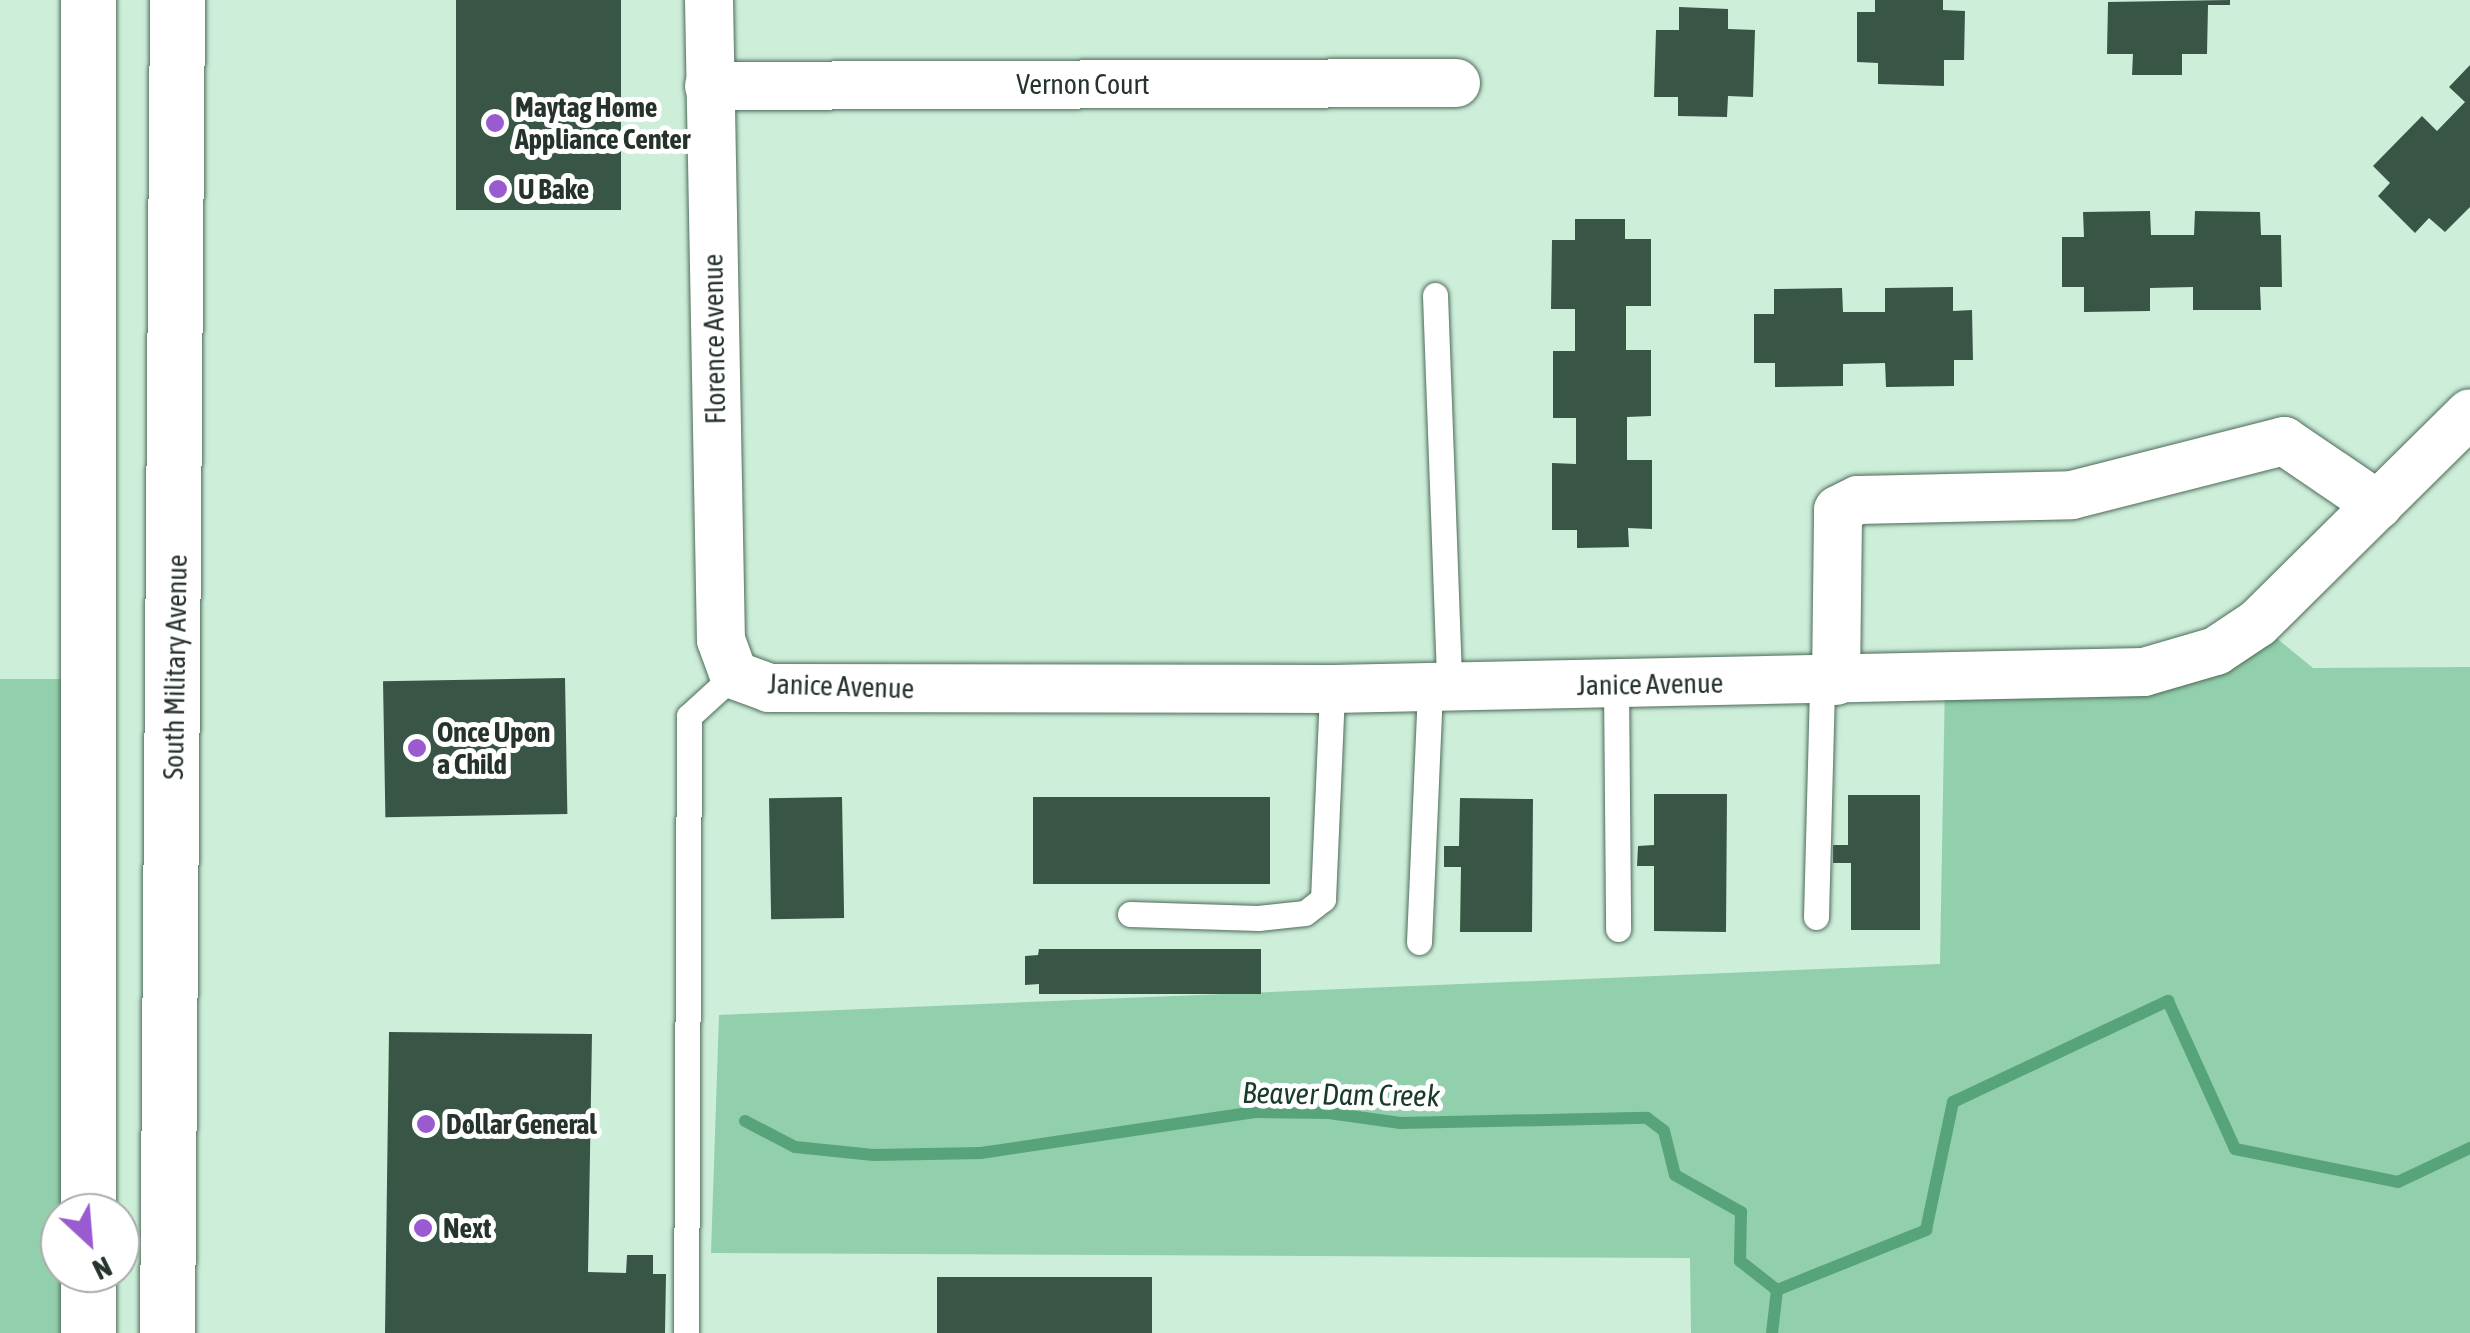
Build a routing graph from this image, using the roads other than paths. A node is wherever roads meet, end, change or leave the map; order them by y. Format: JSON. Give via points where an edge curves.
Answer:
{"nodes":[{"id":1,"x":88,"y":0,"type":"edge"},
{"id":2,"x":177,"y":0,"type":"edge"},
{"id":3,"x":709,"y":0,"type":"edge"},
{"id":4,"x":1456,"y":83,"type":"dead end"},
{"id":5,"x":709,"y":86,"type":"junction"},
{"id":6,"x":1435,"y":296,"type":"dead end"},
{"id":7,"x":2470,"y":413,"type":"edge"},
{"id":8,"x":2378,"y":505,"type":"junction"},
{"id":9,"x":734,"y":675,"type":"junction"},
{"id":10,"x":1829,"y":681,"type":"junction"},
{"id":11,"x":1616,"y":684,"type":"junction"},
{"id":12,"x":1440,"y":687,"type":"junction"},
{"id":13,"x":1332,"y":688,"type":"junction"},
{"id":14,"x":1130,"y":914,"type":"dead end"},
{"id":15,"x":1816,"y":917,"type":"dead end"},
{"id":16,"x":1618,"y":929,"type":"dead end"},
{"id":17,"x":1419,"y":942,"type":"dead end"},
{"id":18,"x":88,"y":1193,"type":"edge"},
{"id":19,"x":88,"y":1293,"type":"edge"},
{"id":20,"x":88,"y":1333,"type":"edge"},
{"id":21,"x":167,"y":1333,"type":"edge"},
{"id":22,"x":686,"y":1333,"type":"edge"}],
"edges":[{"from":1,"to":18,"type":"main road"},
{"from":2,"to":21,"type":"main road","name":"South Military Avenue"},
{"from":3,"to":5,"type":"street","name":"Florence Avenue"},
{"from":4,"to":5,"type":"street","name":"Vernon Court"},
{"from":5,"to":9,"type":"street","name":"Florence Avenue","via":[[721,640]]},
{"from":6,"to":12,"type":"lane"},
{"from":7,"to":8,"type":"street","name":"Janice Avenue"},
{"from":8,"to":10,"type":"street","name":"Janice Avenue","via":[[2258,622],[2184,663],[2093,677]]},
{"from":8,"to":10,"type":"street","via":[[2284,441],[2072,495],[1858,500],[1838,510]]},
{"from":9,"to":13,"type":"street","name":"Janice Avenue","via":[[769,688]]},
{"from":9,"to":22,"type":"lane","via":[[688,716]]},
{"from":10,"to":11,"type":"street","name":"Janice Avenue"},
{"from":10,"to":15,"type":"lane"},
{"from":11,"to":12,"type":"street","name":"Janice Avenue"},
{"from":11,"to":16,"type":"lane"},
{"from":12,"to":13,"type":"street","name":"Janice Avenue"},
{"from":12,"to":17,"type":"lane"},
{"from":13,"to":14,"type":"lane","via":[[1323,899],[1305,913],[1258,918]]},
{"from":19,"to":20,"type":"main road"}]}
